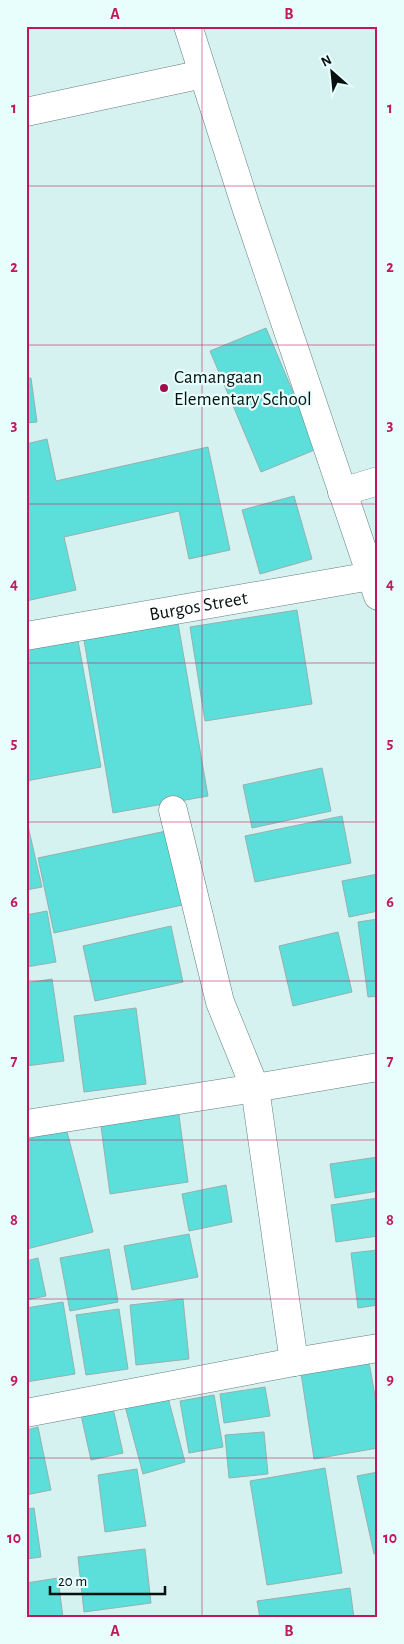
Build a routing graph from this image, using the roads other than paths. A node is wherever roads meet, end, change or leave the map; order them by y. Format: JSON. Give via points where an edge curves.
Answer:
{"nodes":[{"id":1,"x":188,"y":26,"type":"edge"},
{"id":2,"x":203,"y":74,"type":"junction"},
{"id":3,"x":26,"y":112,"type":"edge"},
{"id":4,"x":378,"y":481,"type":"edge"},
{"id":5,"x":342,"y":492,"type":"junction"},
{"id":6,"x":374,"y":586,"type":"edge"},
{"id":7,"x":26,"y":636,"type":"edge"},
{"id":8,"x":173,"y":810,"type":"dead end"},
{"id":9,"x":378,"y":1067,"type":"edge"},
{"id":10,"x":255,"y":1088,"type":"junction"},
{"id":11,"x":26,"y":1124,"type":"edge"},
{"id":12,"x":378,"y":1348,"type":"edge"},
{"id":13,"x":294,"y":1362,"type":"junction"},
{"id":14,"x":26,"y":1413,"type":"edge"}],
"edges":[{"from":1,"to":2,"type":"street"},
{"from":2,"to":3,"type":"street"},
{"from":2,"to":5,"type":"street"},
{"from":4,"to":5,"type":"street"},
{"from":5,"to":6,"type":"street"},
{"from":6,"to":7,"type":"street","name":"Burgos Street"},
{"from":8,"to":10,"type":"street","via":[[220,1002]]},
{"from":9,"to":10,"type":"street"},
{"from":10,"to":11,"type":"street"},
{"from":10,"to":13,"type":"street"},
{"from":12,"to":13,"type":"street"},
{"from":13,"to":14,"type":"street"}]}
